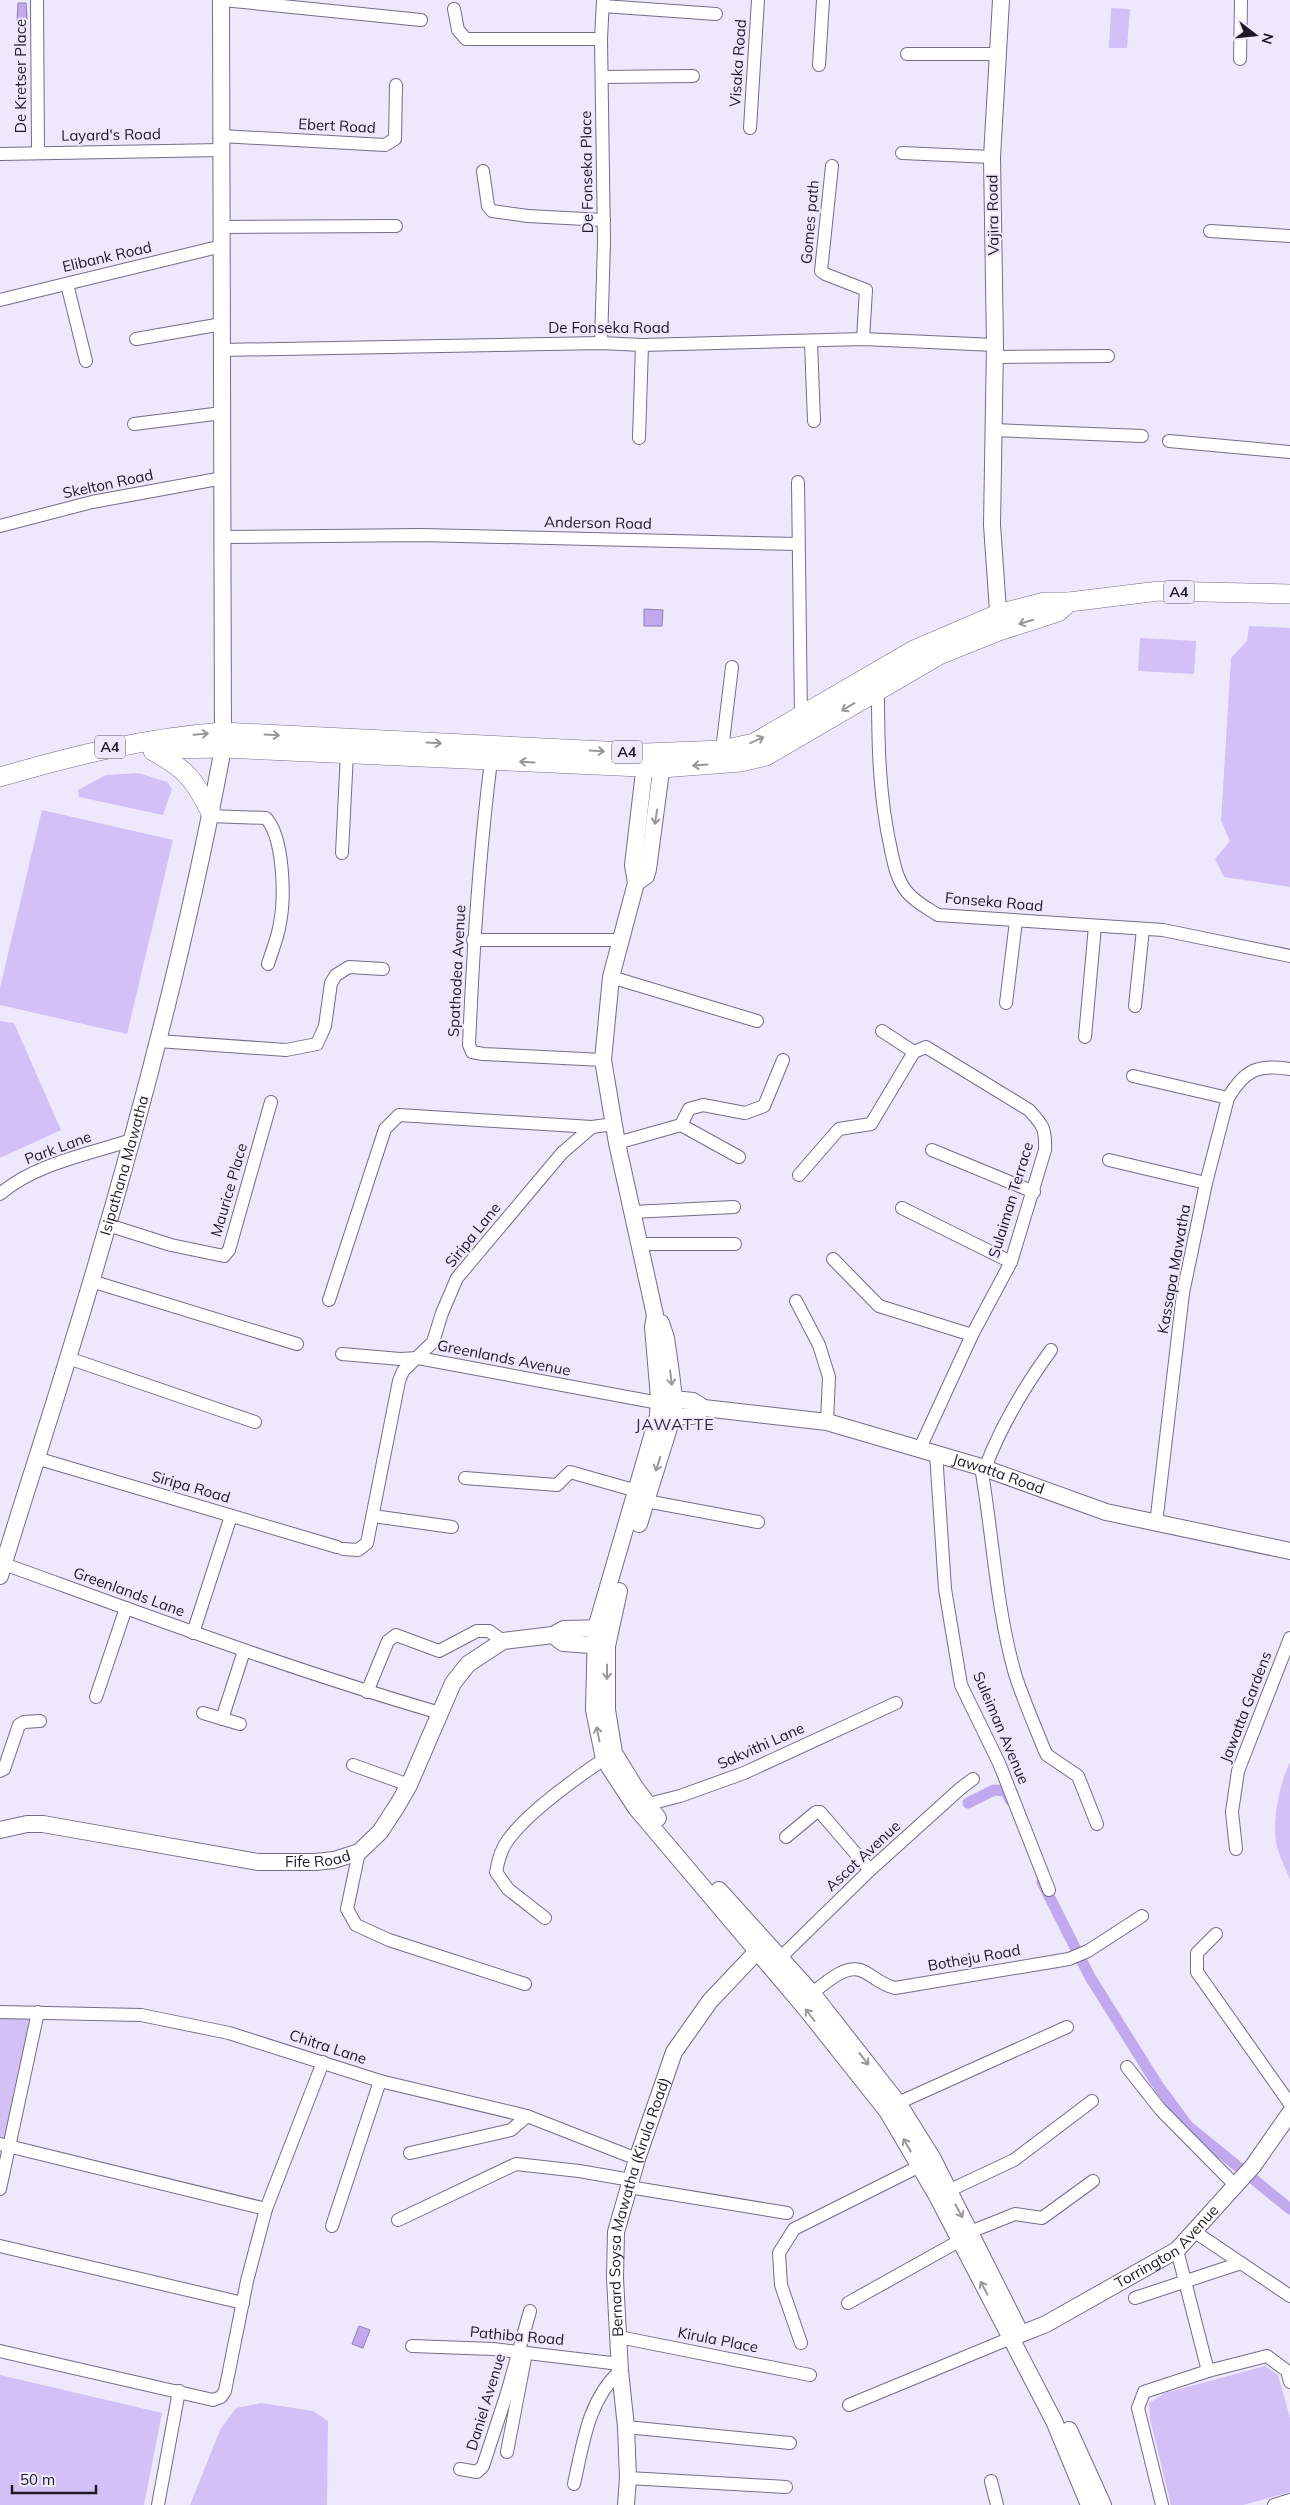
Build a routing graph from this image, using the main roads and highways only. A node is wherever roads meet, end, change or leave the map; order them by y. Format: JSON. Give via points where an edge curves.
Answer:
{"nodes":[{"id":1,"x":222,"y":0,"type":"edge"},
{"id":2,"x":1001,"y":0,"type":"edge"},
{"id":3,"x":1290,"y":594,"type":"edge"},
{"id":4,"x":998,"y":622,"type":"junction"},
{"id":5,"x":223,"y":740,"type":"junction"},
{"id":6,"x":153,"y":751,"type":"junction"},
{"id":7,"x":654,"y":761,"type":"junction"},
{"id":8,"x":0,"y":777,"type":"edge"},
{"id":9,"x":0,"y":788,"type":"edge"},
{"id":10,"x":211,"y":815,"type":"junction"},
{"id":11,"x":664,"y":1407,"type":"junction"},
{"id":12,"x":1290,"y":1551,"type":"edge"},
{"id":13,"x":2,"y":1570,"type":"edge"},
{"id":14,"x":603,"y":1628,"type":"junction"},
{"id":15,"x":553,"y":1635,"type":"junction"},
{"id":16,"x":601,"y":1646,"type":"junction"},
{"id":17,"x":641,"y":1806,"type":"junction"},
{"id":18,"x":0,"y":1830,"type":"edge"},
{"id":19,"x":761,"y":1947,"type":"junction"},
{"id":20,"x":1290,"y":2113,"type":"edge"},
{"id":21,"x":965,"y":2236,"type":"junction"},
{"id":22,"x":1016,"y":2336,"type":"junction"},
{"id":23,"x":626,"y":2505,"type":"edge"},
{"id":24,"x":1089,"y":2505,"type":"edge"},
{"id":25,"x":1103,"y":2505,"type":"edge"}],
"edges":[{"from":1,"to":5,"type":"main road","name":"Isipathana Mawatha"},
{"from":2,"to":4,"type":"main road","name":"Vajira Road","via":[[992,157],[995,351],[992,525]]},
{"from":3,"to":4,"type":"highway","number":"A4","via":[[1159,591],[1070,602],[1058,612]]},
{"from":7,"to":4,"type":"highway","number":"A4","one_way":true,"via":[[754,743],[914,650]]},
{"from":4,"to":7,"type":"highway","number":"A4","one_way":true,"via":[[766,756],[741,762]]},
{"from":5,"to":6,"type":"highway","number":"A4"},
{"from":5,"to":7,"type":"highway","number":"A4","one_way":true},
{"from":7,"to":5,"type":"highway","number":"A4","one_way":true,"via":[[491,761],[347,753]]},
{"from":8,"to":5,"type":"highway","number":"A4","one_way":true,"via":[[122,744],[166,737]]},
{"from":5,"to":10,"type":"main road","name":"Isipathana Mawatha"},
{"from":6,"to":9,"type":"highway","number":"A4"},
{"from":6,"to":10,"type":"highway","via":[[180,766],[201,793]]},
{"from":7,"to":11,"type":"main road","via":[[648,868],[646,876],[636,882],[611,977],[603,1060],[617,1144],[655,1315],[653,1327]]},
{"from":10,"to":13,"type":"main road","name":"Isipathana Mawatha","via":[[132,1140]]},
{"from":11,"to":12,"type":"main road","name":"Jawatta Road","via":[[692,1416],[704,1408],[827,1422],[983,1468],[1106,1512]]},
{"from":11,"to":14,"type":"main road"},
{"from":14,"to":15,"type":"main road","name":"Fife Road","via":[[564,1629]]},
{"from":14,"to":16,"type":"main road"},
{"from":15,"to":16,"type":"main road","name":"Fife Road","via":[[563,1643]]},
{"from":15,"to":18,"type":"main road","name":"Fife Road","via":[[503,1641],[468,1664],[453,1683],[409,1785],[380,1832],[359,1852],[315,1862],[258,1862],[43,1824]]},
{"from":16,"to":17,"type":"main road","one_way":true,"via":[[614,1753]]},
{"from":17,"to":16,"type":"main road","one_way":true,"via":[[604,1759],[594,1710]]},
{"from":17,"to":19,"type":"main road","via":[[707,1877]]},
{"from":21,"to":19,"type":"main road","one_way":true,"via":[[887,2111]]},
{"from":19,"to":21,"type":"main road","one_way":true,"via":[[779,1959],[812,1993],[898,2103],[933,2159]]},
{"from":19,"to":23,"type":"main road","name":"Bernard Soysa Mawatha (Kirula Road)","via":[[710,2001],[674,2052],[616,2232],[615,2278],[628,2478]]},
{"from":20,"to":22,"type":"main road","name":"Torrington Avenue","via":[[1253,2166],[1177,2250],[1046,2324]]},
{"from":21,"to":22,"type":"main road"},
{"from":22,"to":24,"type":"main road"},
{"from":22,"to":25,"type":"main road","via":[[1063,2416]]}]}
